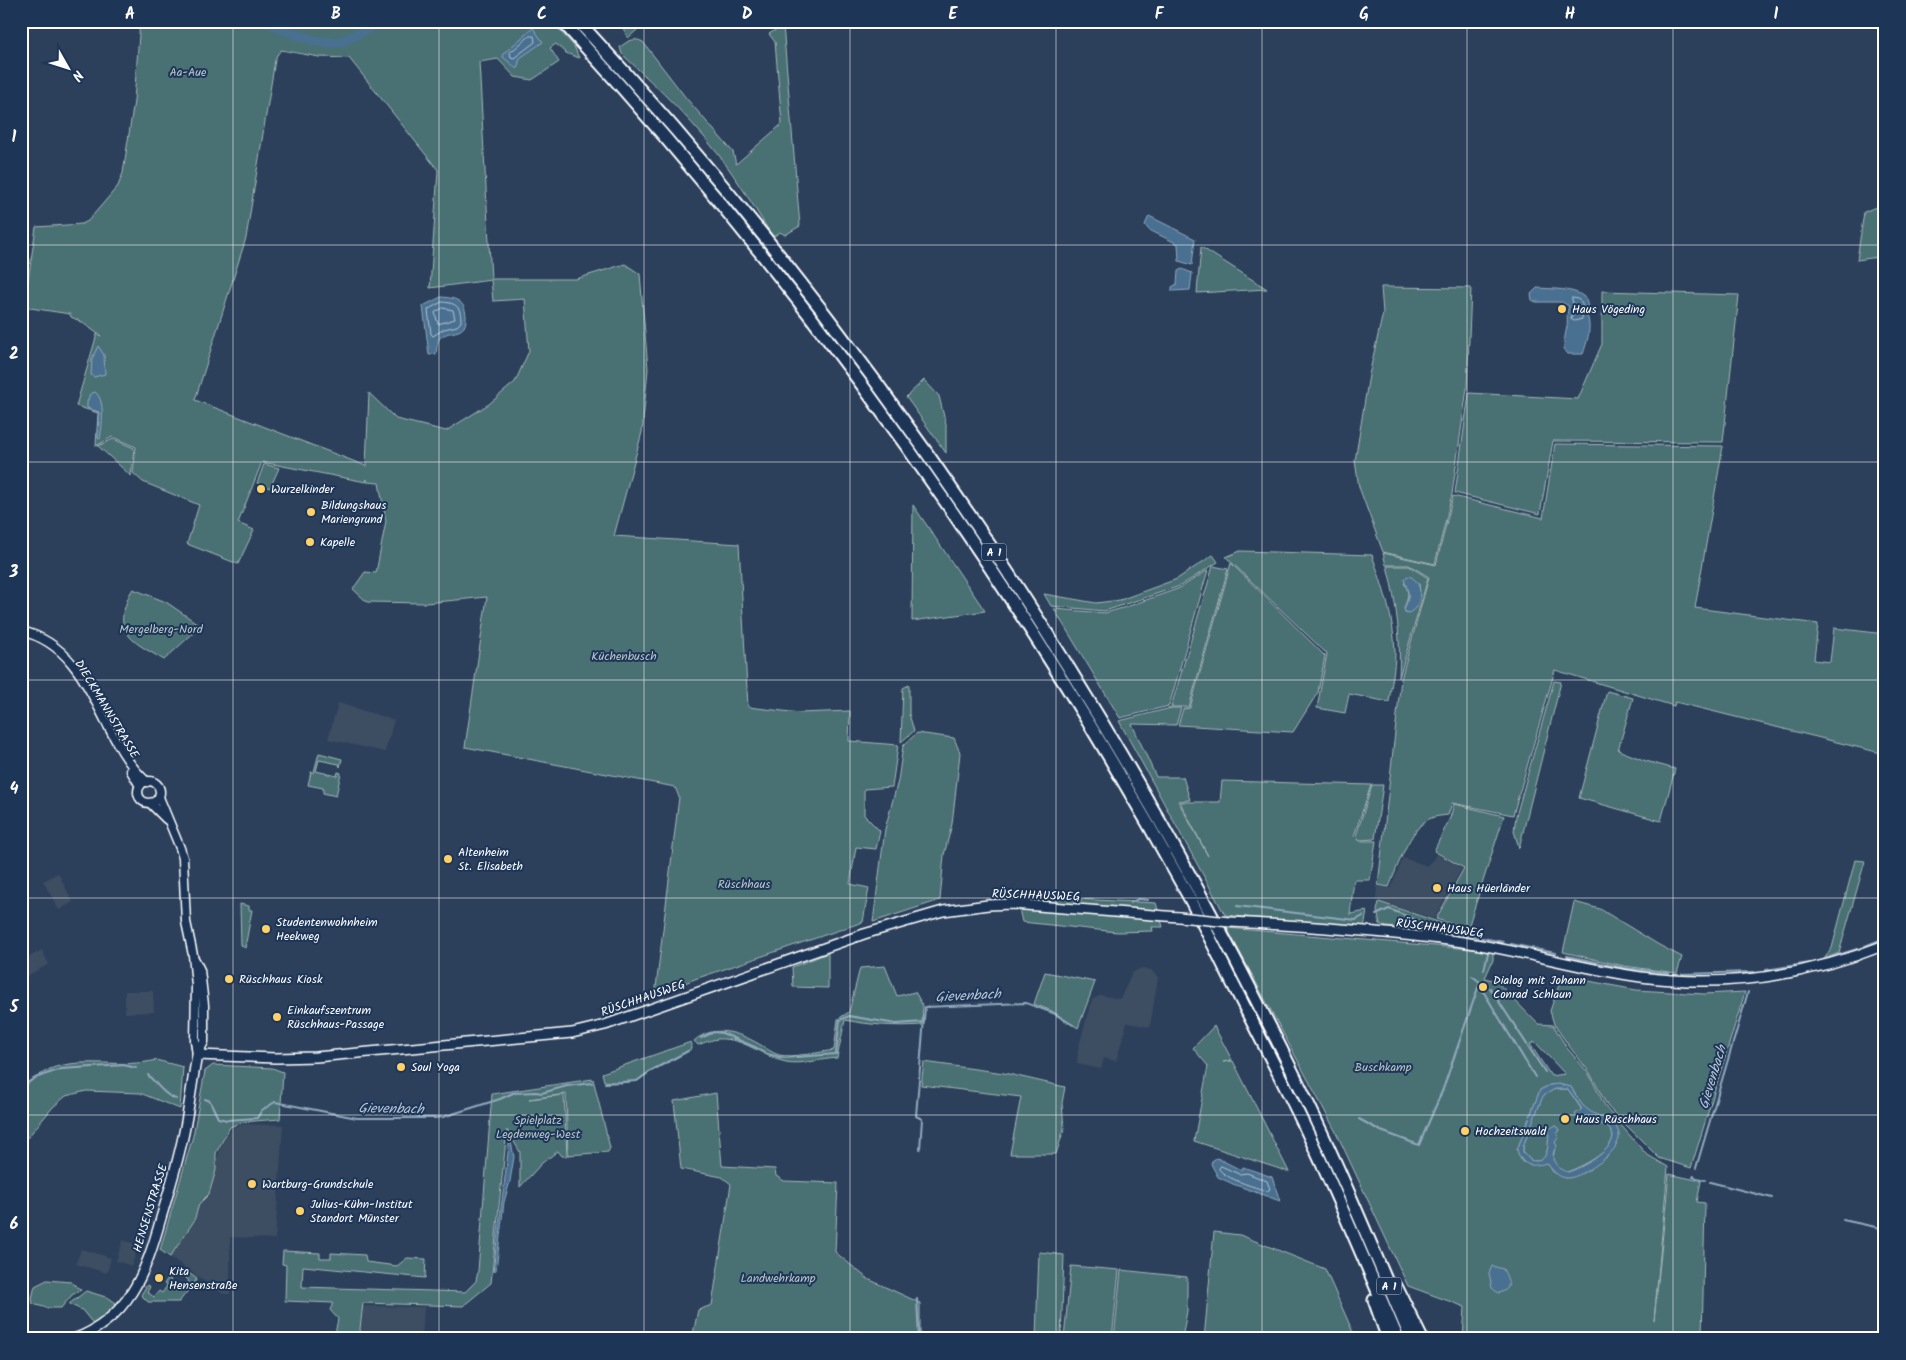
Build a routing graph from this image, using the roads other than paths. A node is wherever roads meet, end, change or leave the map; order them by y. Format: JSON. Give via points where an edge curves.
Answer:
{"nodes":[{"id":1,"x":562,"y":21,"type":"edge"},
{"id":2,"x":578,"y":21,"type":"edge"},
{"id":3,"x":21,"y":631,"type":"edge"},
{"id":4,"x":21,"y":636,"type":"edge"},
{"id":5,"x":144,"y":784,"type":"junction"},
{"id":6,"x":159,"y":797,"type":"junction"},
{"id":7,"x":150,"y":803,"type":"junction"},
{"id":8,"x":169,"y":823,"type":"junction"},
{"id":9,"x":1885,"y":945,"type":"edge"},
{"id":10,"x":197,"y":1055,"type":"junction"},
{"id":11,"x":1366,"y":1233,"type":"junction"},
{"id":12,"x":1358,"y":1244,"type":"junction"},
{"id":13,"x":74,"y":1339,"type":"edge"},
{"id":14,"x":1388,"y":1339,"type":"edge"},
{"id":15,"x":1398,"y":1339,"type":"edge"},
{"id":16,"x":1411,"y":1339,"type":"edge"},
{"id":17,"x":1422,"y":1339,"type":"edge"}],
"edges":[{"from":1,"to":12,"type":"highway","number":"A 1","via":[[702,180],[804,306],[938,490],[1026,621],[1192,902],[1290,1097]]},
{"from":2,"to":11,"type":"highway","number":"A 1","via":[[718,180],[813,299],[900,416],[1015,583],[1144,792],[1202,896],[1299,1086]]},
{"from":3,"to":5,"type":"street","name":"DIECKMANNSTRASSE","via":[[46,641],[72,663]]},
{"from":4,"to":5,"type":"street","name":"DIECKMANNSTRASSE","via":[[49,649],[71,668],[115,747]]},
{"from":5,"to":6,"type":"street","name":"DIECKMANNSTRASSE","via":[[153,782],[158,786]]},
{"from":5,"to":7,"type":"street","name":"DIECKMANNSTRASSE","via":[[139,792],[141,798]]},
{"from":6,"to":7,"type":"street"},
{"from":6,"to":8,"type":"street","name":"DIECKMANNSTRASSE"},
{"from":7,"to":8,"type":"street","name":"DIECKMANNSTRASSE"},
{"from":8,"to":10,"type":"street","name":"DIECKMANNSTRASSE","via":[[180,848],[186,922],[193,956],[200,970],[204,1042]]},
{"from":9,"to":10,"type":"main road","name":"RÜSCHHAUSWEG","bridge":true,"via":[[1788,973],[1735,980],[1692,981],[1641,977],[1440,939],[1012,904],[962,907],[888,926],[605,1025],[572,1032],[316,1057]]},
{"from":10,"to":13,"type":"main road","name":"HENSENSTRASSE","via":[[176,1170],[143,1270],[131,1293],[107,1321]]},
{"from":11,"to":16,"type":"highway","number":"A 1"},
{"from":11,"to":17,"type":"highway","via":[[1374,1239]]},
{"from":12,"to":14,"type":"highway","via":[[1358,1258]]},
{"from":12,"to":15,"type":"highway","number":"A 1"}]}
